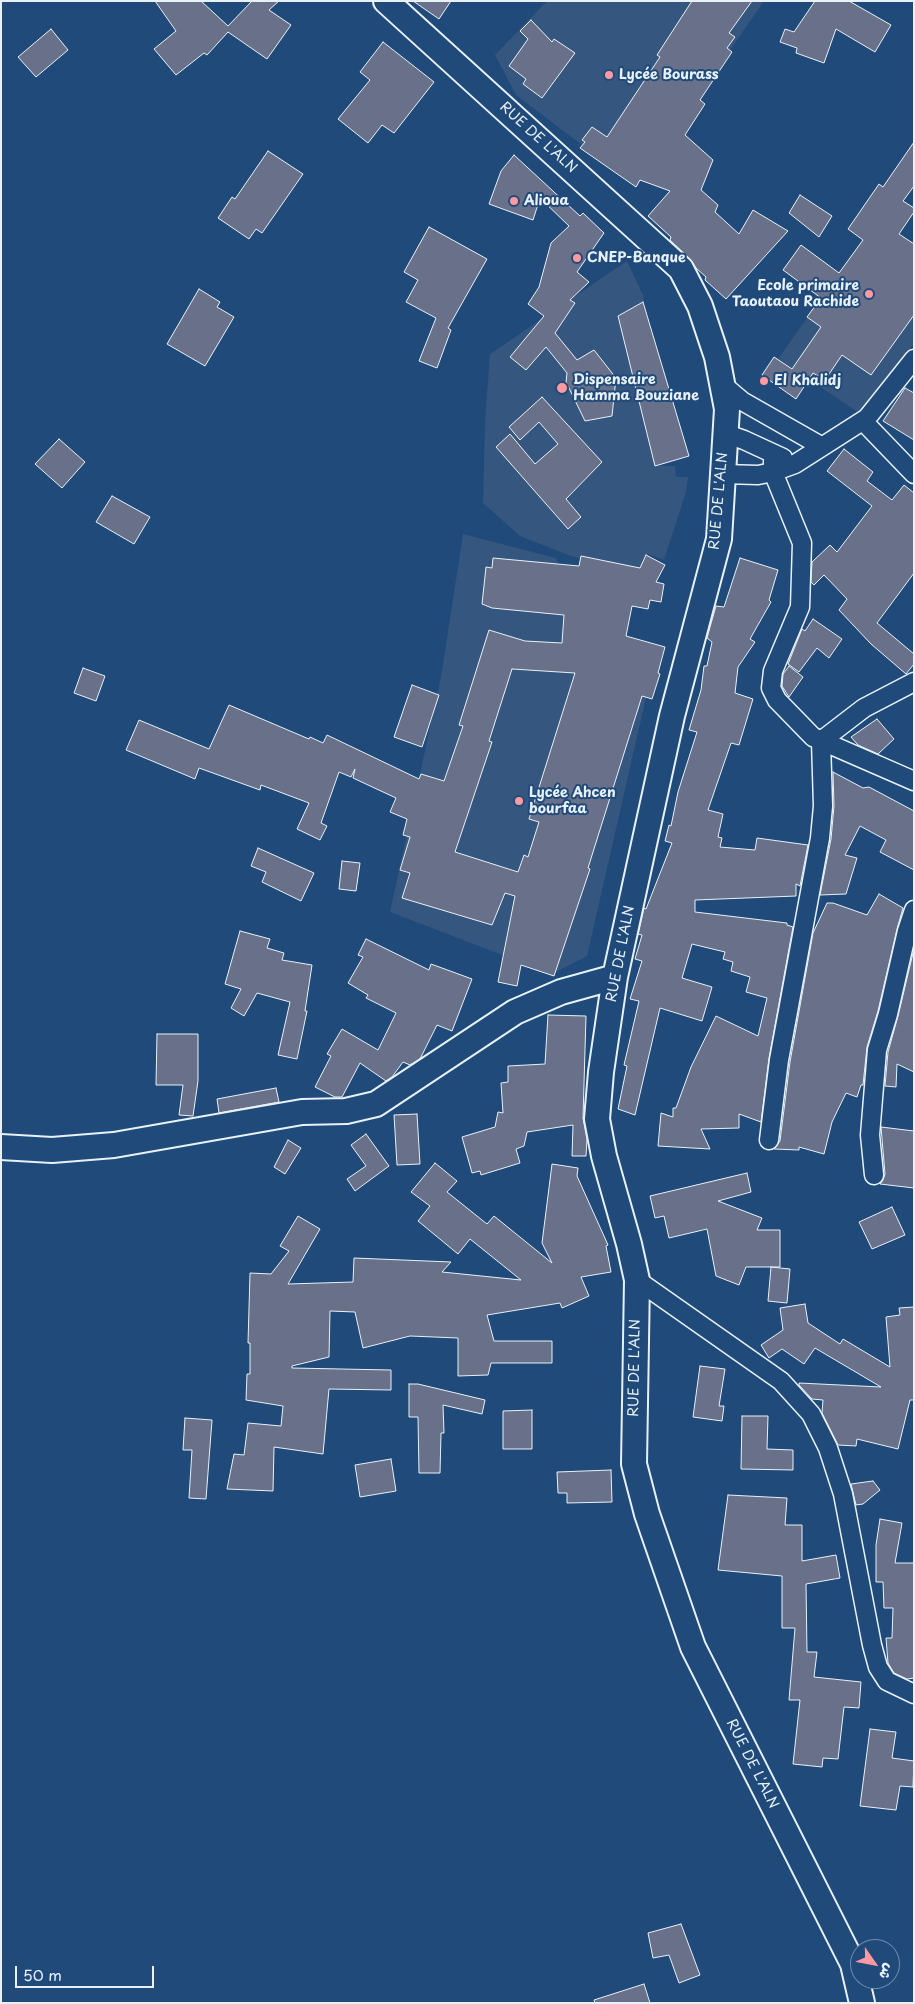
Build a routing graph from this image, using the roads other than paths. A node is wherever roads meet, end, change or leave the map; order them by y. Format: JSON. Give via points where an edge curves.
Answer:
{"nodes":[{"id":1,"x":386,"y":1,"type":"edge"},
{"id":2,"x":914,"y":359,"type":"edge"},
{"id":3,"x":723,"y":385,"type":"junction"},
{"id":4,"x":863,"y":421,"type":"junction"},
{"id":5,"x":724,"y":433,"type":"junction"},
{"id":6,"x":821,"y":446,"type":"junction"},
{"id":7,"x":772,"y":454,"type":"junction"},
{"id":8,"x":794,"y":464,"type":"junction"},
{"id":9,"x":773,"y":472,"type":"junction"},
{"id":10,"x":723,"y":474,"type":"junction"},
{"id":11,"x":914,"y":474,"type":"edge"},
{"id":12,"x":914,"y":682,"type":"edge"},
{"id":13,"x":821,"y":740,"type":"junction"},
{"id":14,"x":914,"y":781,"type":"edge"},
{"id":15,"x":914,"y":910,"type":"edge"},
{"id":16,"x":615,"y":977,"type":"junction"},
{"id":17,"x":769,"y":1140,"type":"dead end"},
{"id":18,"x":1,"y":1148,"type":"edge"},
{"id":19,"x":874,"y":1175,"type":"dead end"},
{"id":20,"x":637,"y":1280,"type":"junction"},
{"id":21,"x":914,"y":1694,"type":"edge"},
{"id":22,"x":862,"y":2003,"type":"edge"}],
"edges":[{"from":1,"to":3,"type":"main road","name":"RUE DE L'ALN","via":[[681,269],[700,306]]},
{"from":2,"to":4,"type":"street"},
{"from":3,"to":5,"type":"main road","name":"RUE DE L'ALN","via":[[727,410]]},
{"from":3,"to":6,"type":"street","via":[[742,401]]},
{"from":4,"to":6,"type":"street"},
{"from":4,"to":11,"type":"street"},
{"from":5,"to":7,"type":"street"},
{"from":5,"to":10,"type":"main road","name":"RUE DE L'ALN"},
{"from":6,"to":8,"type":"street"},
{"from":7,"to":8,"type":"street"},
{"from":7,"to":9,"type":"street"},
{"from":8,"to":9,"type":"street"},
{"from":9,"to":10,"type":"street"},
{"from":9,"to":13,"type":"street","via":[[802,543],[800,608],[773,671],[771,688],[776,700]]},
{"from":10,"to":16,"type":"main road","name":"RUE DE L'ALN","via":[[719,539],[672,716]]},
{"from":12,"to":13,"type":"street","via":[[864,708]]},
{"from":13,"to":14,"type":"street"},
{"from":13,"to":17,"type":"street","via":[[823,806],[820,838],[779,1060]]},
{"from":15,"to":19,"type":"street","via":[[877,1050],[870,1135]]},
{"from":16,"to":18,"type":"main road","via":[[561,992],[515,1012],[376,1104],[346,1111],[302,1112],[114,1146],[52,1150]]},
{"from":16,"to":20,"type":"main road","name":"RUE DE L'ALN","via":[[597,1119]]},
{"from":20,"to":21,"type":"street","via":[[781,1381],[810,1414],[828,1448],[843,1494],[878,1667],[887,1681]]},
{"from":20,"to":22,"type":"main road","name":"RUE DE L'ALN","via":[[634,1464],[647,1514],[694,1647],[853,1964]]}]}
